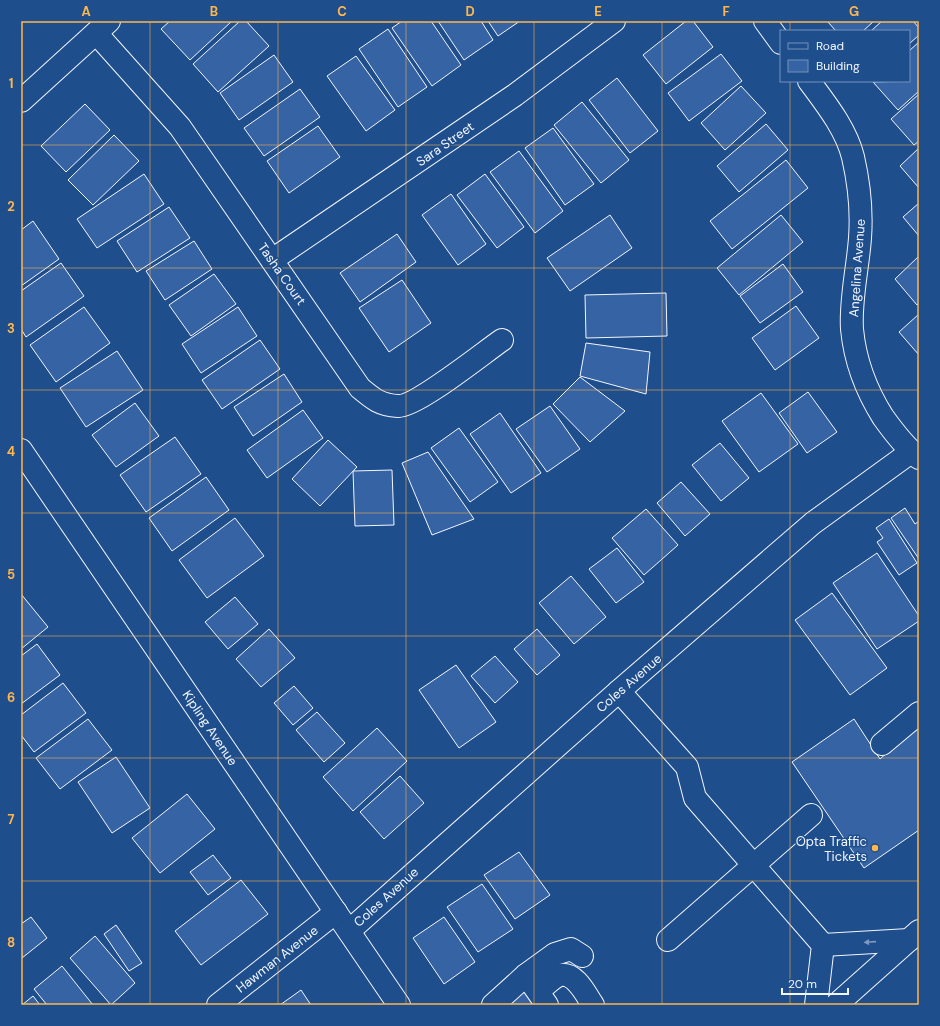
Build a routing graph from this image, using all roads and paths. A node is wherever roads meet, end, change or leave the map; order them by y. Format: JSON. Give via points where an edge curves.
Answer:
{"nodes":[{"id":1,"x":614,"y":21,"type":"edge"},
{"id":2,"x":765,"y":21,"type":"edge"},
{"id":3,"x":102,"y":27,"type":"edge"},
{"id":4,"x":780,"y":42,"type":"edge"},
{"id":5,"x":810,"y":82,"type":"edge"},
{"id":6,"x":21,"y":101,"type":"edge"},
{"id":7,"x":272,"y":260,"type":"junction"},
{"id":8,"x":502,"y":340,"type":"dead end"},
{"id":9,"x":21,"y":450,"type":"edge"},
{"id":10,"x":915,"y":455,"type":"edge"},
{"id":11,"x":619,"y":691,"type":"junction"},
{"id":12,"x":919,"y":713,"type":"edge"},
{"id":13,"x":882,"y":744,"type":"dead end"},
{"id":14,"x":811,"y":815,"type":"dead end"},
{"id":15,"x":753,"y":866,"type":"junction"},
{"id":16,"x":336,"y":912,"type":"junction"},
{"id":17,"x":349,"y":930,"type":"junction"},
{"id":18,"x":914,"y":936,"type":"edge"},
{"id":19,"x":668,"y":940,"type":"dead end"},
{"id":20,"x":823,"y":945,"type":"junction"},
{"id":21,"x":582,"y":956,"type":"dead end"},
{"id":22,"x":537,"y":990,"type":"edge"},
{"id":23,"x":218,"y":1005,"type":"edge"},
{"id":24,"x":400,"y":1005,"type":"edge"},
{"id":25,"x":494,"y":1005,"type":"edge"},
{"id":26,"x":593,"y":1005,"type":"edge"},
{"id":27,"x":816,"y":1005,"type":"edge"},
{"id":28,"x":836,"y":1005,"type":"edge"}],
"edges":[{"from":1,"to":7,"type":"street","name":"Sara Street","via":[[515,95]]},
{"from":2,"to":4,"type":"street"},
{"from":3,"to":6,"type":"street"},
{"from":3,"to":7,"type":"street","name":"Tasha Court","via":[[180,127]]},
{"from":5,"to":10,"type":"street","name":"Angelina Avenue","via":[[842,130],[852,156],[856,177],[861,219],[852,328],[860,371],[874,403],[888,424]]},
{"from":7,"to":8,"type":"street","name":"Tasha Court","via":[[360,388],[375,402],[399,406],[416,400]]},
{"from":9,"to":16,"type":"street","name":"Kipling Avenue"},
{"from":10,"to":11,"type":"street","name":"Coles Avenue","via":[[814,523]]},
{"from":11,"to":15,"type":"street","via":[[687,767],[696,798]]},
{"from":11,"to":17,"type":"street","name":"Coles Avenue"},
{"from":12,"to":13,"type":"street"},
{"from":14,"to":15,"type":"street"},
{"from":15,"to":19,"type":"street"},
{"from":15,"to":20,"type":"street"},
{"from":16,"to":17,"type":"street","name":"Kipling Avenue"},
{"from":16,"to":23,"type":"street","name":"Hawman Avenue"},
{"from":17,"to":24,"type":"street","name":"Kipling Avenue"},
{"from":18,"to":20,"type":"street","one_way":true},
{"from":18,"to":28,"type":"street"},
{"from":20,"to":27,"type":"street"},
{"from":21,"to":22,"type":"street","via":[[571,949],[563,950]]},
{"from":22,"to":25,"type":"street"},
{"from":22,"to":26,"type":"street","via":[[559,975],[568,975],[576,980]]}]}
